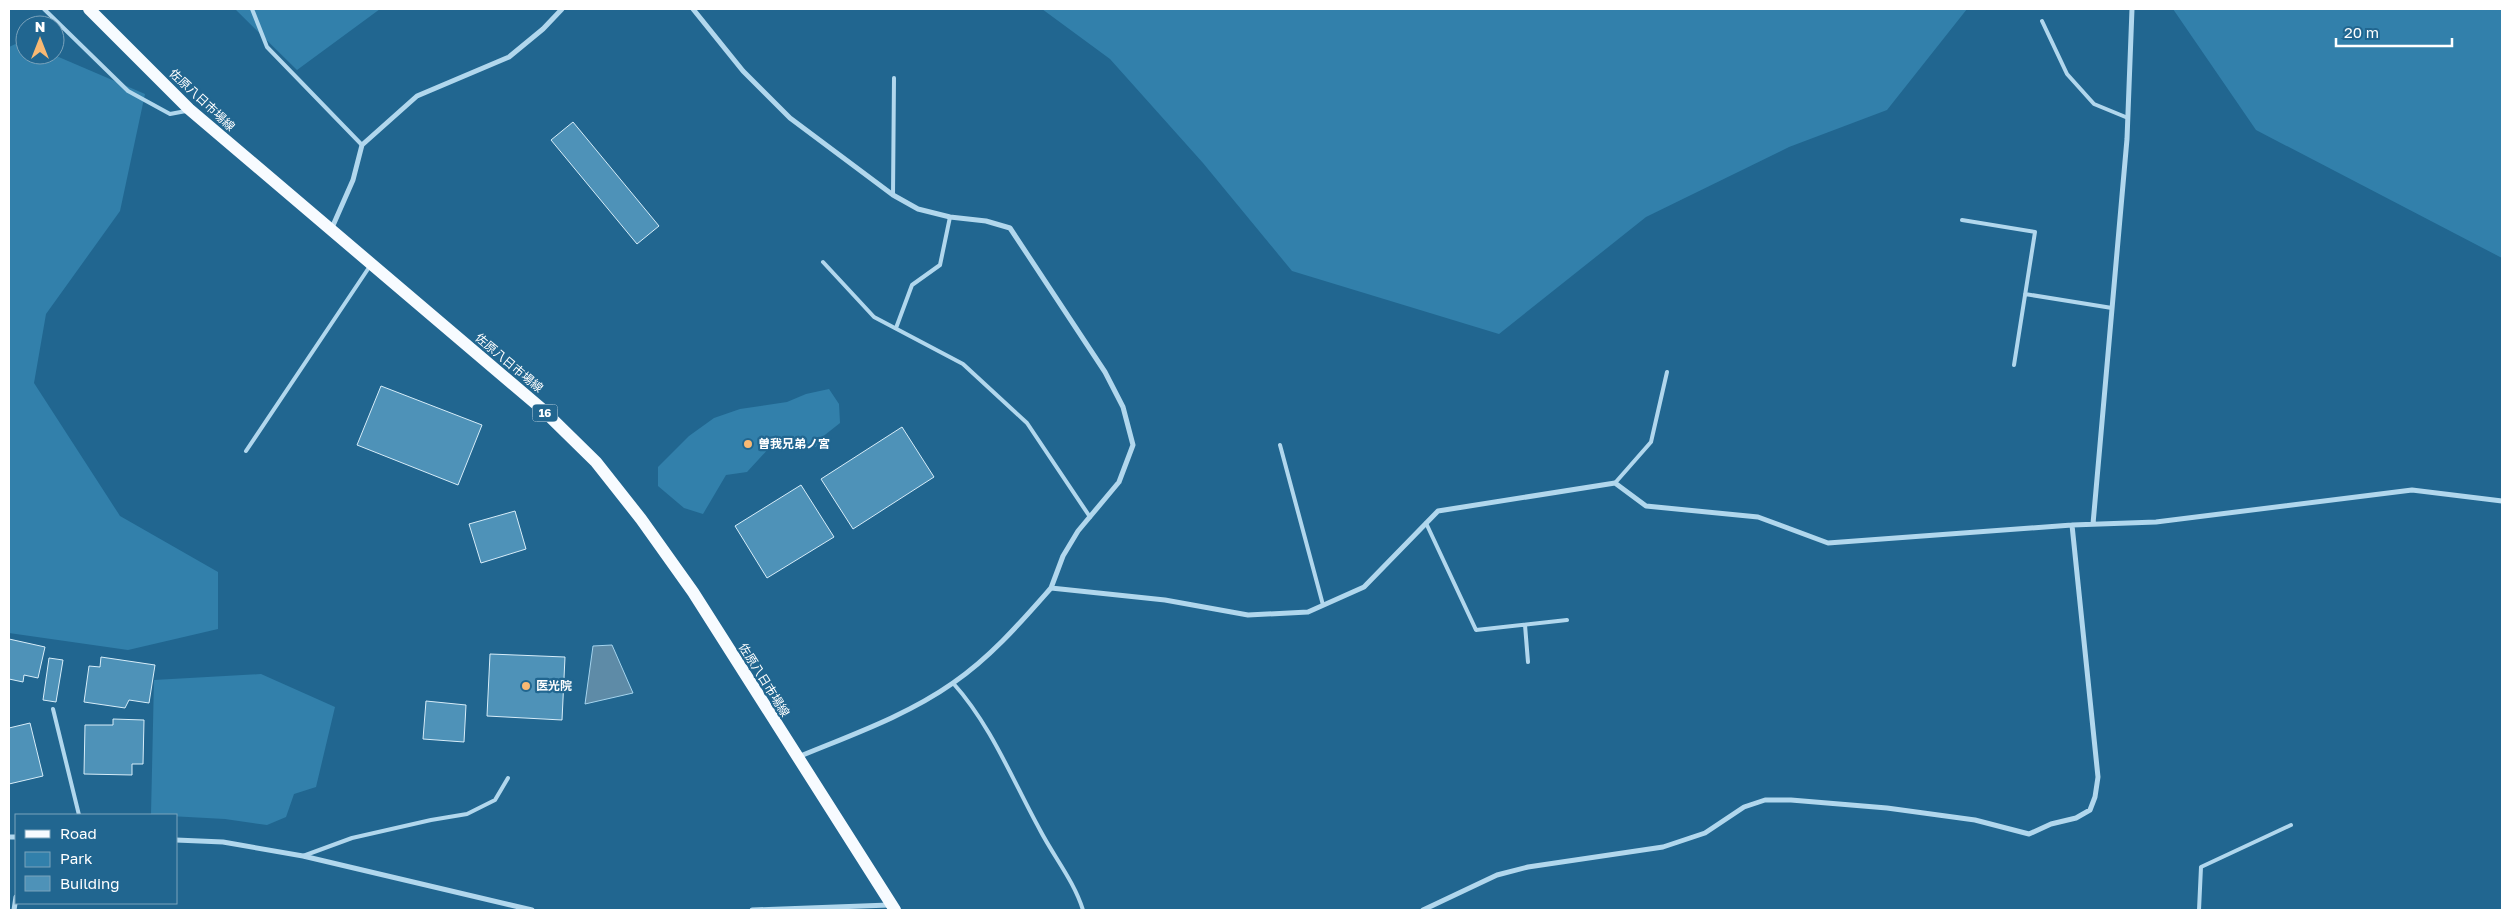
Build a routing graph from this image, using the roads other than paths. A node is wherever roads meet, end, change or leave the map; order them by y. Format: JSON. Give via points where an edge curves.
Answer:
{"nodes":[{"id":1,"x":44,"y":9,"type":"edge"},
{"id":2,"x":89,"y":9,"type":"edge"},
{"id":3,"x":252,"y":9,"type":"edge"},
{"id":4,"x":562,"y":9,"type":"edge"},
{"id":5,"x":693,"y":9,"type":"edge"},
{"id":6,"x":2132,"y":9,"type":"edge"},
{"id":7,"x":2042,"y":21,"type":"dead end"},
{"id":8,"x":894,"y":78,"type":"dead end"},
{"id":9,"x":189,"y":109,"type":"junction"},
{"id":10,"x":2128,"y":118,"type":"junction"},
{"id":11,"x":362,"y":145,"type":"junction"},
{"id":12,"x":893,"y":195,"type":"junction"},
{"id":13,"x":950,"y":217,"type":"junction"},
{"id":14,"x":1962,"y":220,"type":"dead end"},
{"id":15,"x":331,"y":230,"type":"junction"},
{"id":16,"x":823,"y":262,"type":"dead end"},
{"id":17,"x":371,"y":264,"type":"junction"},
{"id":18,"x":2025,"y":294,"type":"junction"},
{"id":19,"x":2112,"y":308,"type":"junction"},
{"id":20,"x":896,"y":328,"type":"junction"},
{"id":21,"x":2014,"y":365,"type":"dead end"},
{"id":22,"x":1667,"y":372,"type":"dead end"},
{"id":23,"x":1280,"y":445,"type":"dead end"},
{"id":24,"x":246,"y":451,"type":"dead end"},
{"id":25,"x":1615,"y":483,"type":"junction"},
{"id":26,"x":2502,"y":501,"type":"edge"},
{"id":27,"x":1090,"y":516,"type":"junction"},
{"id":28,"x":1426,"y":523,"type":"junction"},
{"id":29,"x":2093,"y":524,"type":"junction"},
{"id":30,"x":2072,"y":525,"type":"junction"},
{"id":31,"x":1051,"y":588,"type":"junction"},
{"id":32,"x":1323,"y":604,"type":"junction"},
{"id":33,"x":1567,"y":620,"type":"dead end"},
{"id":34,"x":1526,"y":625,"type":"junction"},
{"id":35,"x":1528,"y":662,"type":"dead end"},
{"id":36,"x":953,"y":683,"type":"junction"},
{"id":37,"x":53,"y":709,"type":"dead end"},
{"id":38,"x":797,"y":757,"type":"junction"},
{"id":39,"x":508,"y":778,"type":"dead end"},
{"id":40,"x":79,"y":814,"type":"edge"},
{"id":41,"x":2291,"y":826,"type":"dead end"},
{"id":42,"x":178,"y":840,"type":"edge"},
{"id":43,"x":303,"y":856,"type":"junction"},
{"id":44,"x":893,"y":907,"type":"edge"},
{"id":45,"x":532,"y":910,"type":"edge"},
{"id":46,"x":752,"y":910,"type":"edge"},
{"id":47,"x":1083,"y":910,"type":"edge"},
{"id":48,"x":1423,"y":910,"type":"edge"},
{"id":49,"x":2199,"y":910,"type":"edge"}],
"edges":[{"from":1,"to":9,"type":"lane","via":[[128,91],[170,114]]},
{"from":2,"to":9,"type":"main road","name":"佐原八日市場線","number":"16"},
{"from":3,"to":11,"type":"lane","via":[[267,47]]},
{"from":4,"to":11,"type":"street","via":[[509,57],[417,96]]},
{"from":5,"to":12,"type":"street","via":[[743,72],[790,118]]},
{"from":6,"to":10,"type":"street"},
{"from":7,"to":10,"type":"lane","via":[[2067,74],[2094,104]]},
{"from":8,"to":12,"type":"lane"},
{"from":9,"to":15,"type":"main road","name":"佐原八日市場線","number":"16"},
{"from":10,"to":19,"type":"street"},
{"from":11,"to":15,"type":"street","via":[[353,180]]},
{"from":12,"to":13,"type":"street","via":[[918,209]]},
{"from":13,"to":20,"type":"lane","via":[[940,265],[912,285]]},
{"from":13,"to":27,"type":"street","via":[[986,221],[1010,228],[1105,372],[1123,407],[1133,445],[1119,482]]},
{"from":14,"to":18,"type":"lane","via":[[2035,232]]},
{"from":15,"to":17,"type":"main road","name":"佐原八日市場線","number":"16"},
{"from":16,"to":20,"type":"lane","via":[[874,318]]},
{"from":17,"to":24,"type":"lane"},
{"from":17,"to":38,"type":"main road","name":"佐原八日市場線","number":"16","via":[[542,409],[596,462],[693,592]]},
{"from":18,"to":19,"type":"lane"},
{"from":18,"to":21,"type":"lane"},
{"from":19,"to":29,"type":"street"},
{"from":20,"to":27,"type":"lane","via":[[963,364],[1027,423]]},
{"from":22,"to":25,"type":"lane","via":[[1651,442]]},
{"from":23,"to":32,"type":"lane"},
{"from":25,"to":28,"type":"street","via":[[1438,511]]},
{"from":25,"to":30,"type":"street","via":[[1646,506],[1758,516],[1828,543]]},
{"from":26,"to":29,"type":"street","via":[[2412,490],[2156,522]]},
{"from":27,"to":31,"type":"street","via":[[1063,556]]},
{"from":28,"to":32,"type":"street","via":[[1364,587]]},
{"from":28,"to":34,"type":"lane","via":[[1476,630]]},
{"from":29,"to":30,"type":"street"},
{"from":30,"to":48,"type":"street","via":[[2098,777],[2090,810],[2029,834],[1975,820],[1887,808],[1765,800],[1744,807],[1705,832],[1663,847],[1497,875]]},
{"from":31,"to":32,"type":"street","via":[[1164,600],[1248,615],[1308,612]]},
{"from":31,"to":36,"type":"street","via":[[1008,637]]},
{"from":33,"to":34,"type":"lane"},
{"from":34,"to":35,"type":"lane"},
{"from":36,"to":38,"type":"street","via":[[892,718]]},
{"from":36,"to":47,"type":"lane","via":[[973,705],[1040,831],[1077,892]]},
{"from":37,"to":40,"type":"lane"},
{"from":38,"to":44,"type":"main road","name":"佐原八日市場線","number":"16"},
{"from":39,"to":43,"type":"lane","via":[[495,800],[467,814],[352,838]]},
{"from":41,"to":49,"type":"lane","via":[[2201,867]]},
{"from":42,"to":43,"type":"street","via":[[223,842]]},
{"from":43,"to":45,"type":"street"},
{"from":44,"to":46,"type":"street"}]}
